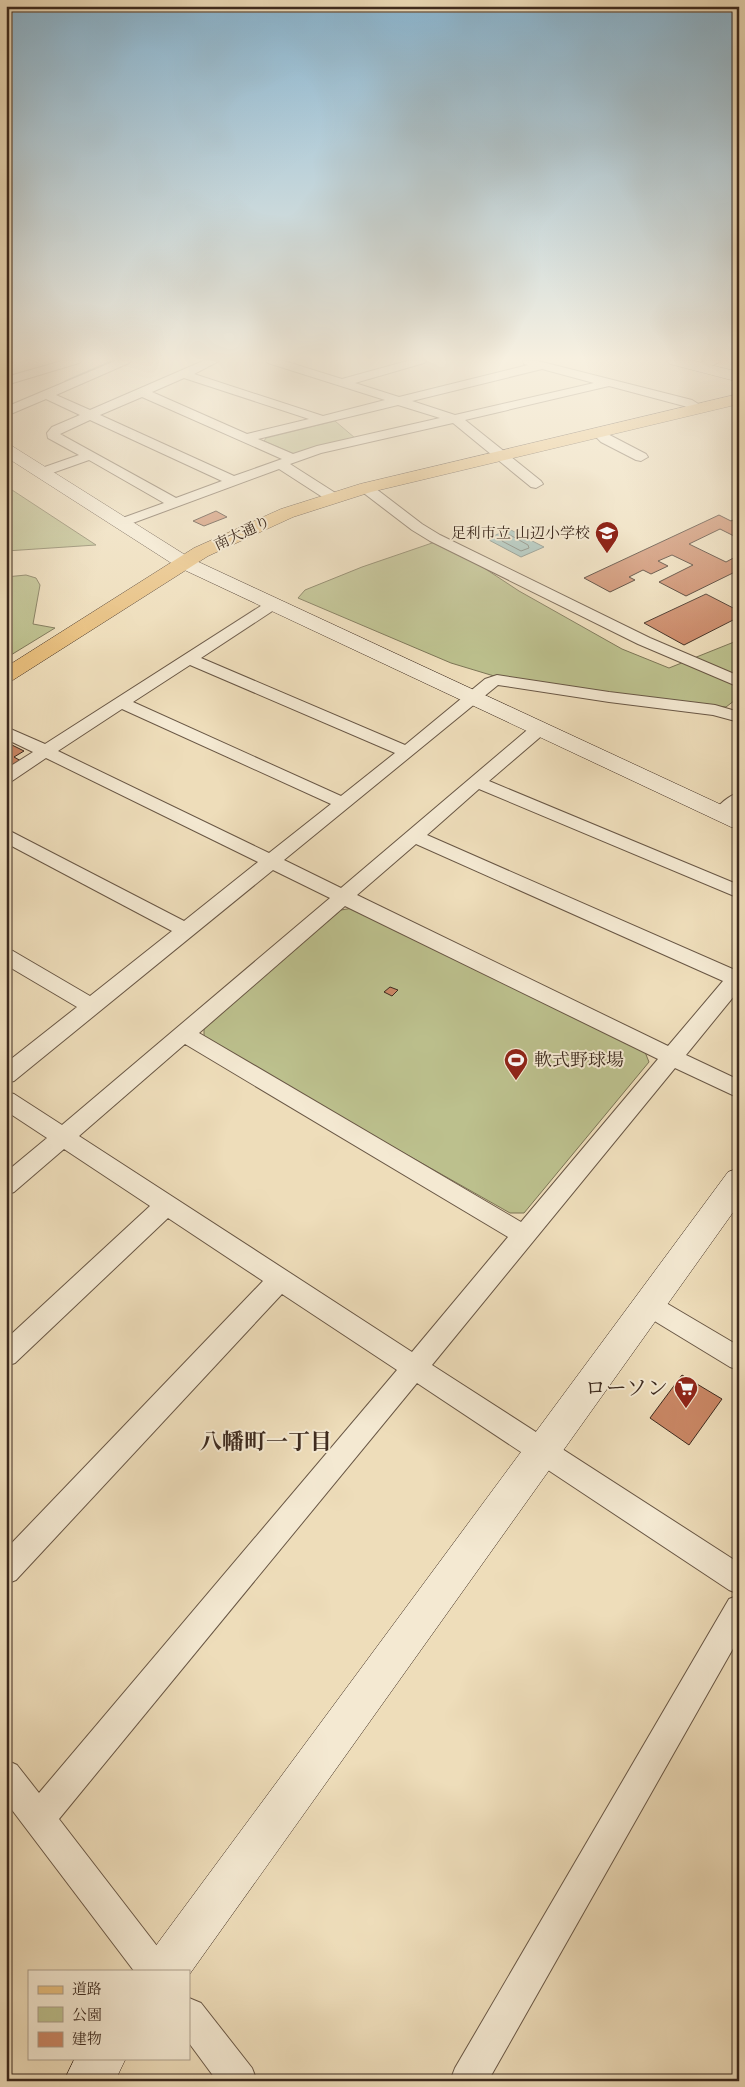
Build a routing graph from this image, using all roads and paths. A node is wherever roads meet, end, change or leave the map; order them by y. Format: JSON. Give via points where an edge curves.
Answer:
{"nodes":[{"id":1,"x":18,"y":458,"type":"edge"},
{"id":2,"x":83,"y":458,"type":"edge"},
{"id":3,"x":93,"y":458,"type":"edge"},
{"id":4,"x":185,"y":458,"type":"edge"},
{"id":5,"x":491,"y":458,"type":"edge"},
{"id":6,"x":504,"y":458,"type":"edge"},
{"id":7,"x":293,"y":459,"type":"edge"},
{"id":8,"x":279,"y":463,"type":"junction"},
{"id":9,"x":41,"y":474,"type":"junction"},
{"id":10,"x":233,"y":481,"type":"junction"},
{"id":11,"x":536,"y":484,"type":"dead end"},
{"id":12,"x":366,"y":488,"type":"junction"},
{"id":13,"x":332,"y":497,"type":"junction"},
{"id":14,"x":174,"y":503,"type":"junction"},
{"id":15,"x":122,"y":523,"type":"junction"},
{"id":16,"x":183,"y":562,"type":"junction"},
{"id":17,"x":272,"y":605,"type":"junction"},
{"id":18,"x":189,"y":659,"type":"junction"},
{"id":19,"x":6,"y":676,"type":"edge"},
{"id":20,"x":739,"y":682,"type":"edge"},
{"id":21,"x":474,"y":698,"type":"junction"},
{"id":22,"x":122,"y":702,"type":"junction"},
{"id":23,"x":739,"y":718,"type":"edge"},
{"id":24,"x":539,"y":728,"type":"junction"},
{"id":25,"x":6,"y":732,"type":"edge"},
{"id":26,"x":46,"y":751,"type":"junction"},
{"id":27,"x":408,"y":752,"type":"junction"},
{"id":28,"x":6,"y":777,"type":"edge"},
{"id":29,"x":477,"y":782,"type":"junction"},
{"id":30,"x":739,"y":798,"type":"edge"},
{"id":31,"x":343,"y":803,"type":"junction"},
{"id":32,"x":730,"y":818,"type":"edge"},
{"id":33,"x":6,"y":835,"type":"edge"},
{"id":34,"x":414,"y":836,"type":"junction"},
{"id":35,"x":272,"y":861,"type":"junction"},
{"id":36,"x":739,"y":892,"type":"edge"},
{"id":37,"x":344,"y":896,"type":"junction"},
{"id":38,"x":186,"y":930,"type":"junction"},
{"id":39,"x":6,"y":956,"type":"edge"},
{"id":40,"x":738,"y":977,"type":"edge"},
{"id":41,"x":91,"y":1006,"type":"junction"},
{"id":42,"x":184,"y":1034,"type":"junction"},
{"id":43,"x":672,"y":1057,"type":"junction"},
{"id":44,"x":6,"y":1074,"type":"edge"},
{"id":45,"x":739,"y":1090,"type":"edge"},
{"id":46,"x":6,"y":1100,"type":"edge"},
{"id":47,"x":63,"y":1137,"type":"junction"},
{"id":48,"x":739,"y":1180,"type":"edge"},
{"id":49,"x":6,"y":1186,"type":"edge"},
{"id":50,"x":167,"y":1205,"type":"junction"},
{"id":51,"x":524,"y":1235,"type":"junction"},
{"id":52,"x":280,"y":1279,"type":"junction"},
{"id":53,"x":647,"y":1304,"type":"junction"},
{"id":54,"x":6,"y":1356,"type":"edge"},
{"id":55,"x":739,"y":1359,"type":"edge"},
{"id":56,"x":414,"y":1367,"type":"junction"},
{"id":57,"x":542,"y":1451,"type":"junction"},
{"id":58,"x":6,"y":1570,"type":"edge"},
{"id":59,"x":739,"y":1580,"type":"edge"},
{"id":60,"x":739,"y":1609,"type":"edge"},
{"id":61,"x":6,"y":1776,"type":"edge"},
{"id":62,"x":38,"y":1818,"type":"junction"},
{"id":63,"x":154,"y":1970,"type":"edge"},
{"id":64,"x":166,"y":1970,"type":"edge"},
{"id":65,"x":190,"y":2016,"type":"edge"},
{"id":66,"x":102,"y":2060,"type":"edge"},
{"id":67,"x":87,"y":2081,"type":"edge"},
{"id":68,"x":239,"y":2081,"type":"edge"},
{"id":69,"x":468,"y":2081,"type":"edge"}],
"edges":[{"from":1,"to":9,"type":"street"},
{"from":2,"to":9,"type":"street"},
{"from":3,"to":14,"type":"street"},
{"from":4,"to":10,"type":"street"},
{"from":5,"to":12,"type":"main road","name":"南大通り"},
{"from":6,"to":11,"type":"street"},
{"from":7,"to":8,"type":"street"},
{"from":8,"to":10,"type":"street"},
{"from":8,"to":13,"type":"street"},
{"from":9,"to":15,"type":"street"},
{"from":10,"to":14,"type":"street"},
{"from":12,"to":13,"type":"main road","name":"南大通り"},
{"from":12,"to":20,"type":"street","via":[[435,538],[644,641]]},
{"from":13,"to":16,"type":"main road","name":"南大通り","via":[[232,536]]},
{"from":14,"to":15,"type":"street"},
{"from":15,"to":16,"type":"street"},
{"from":16,"to":17,"type":"street"},
{"from":16,"to":19,"type":"main road","name":"南大通り"},
{"from":17,"to":18,"type":"street"},
{"from":17,"to":21,"type":"street"},
{"from":18,"to":22,"type":"street"},
{"from":18,"to":27,"type":"street"},
{"from":21,"to":23,"type":"street","via":[[497,680],[715,710]]},
{"from":21,"to":24,"type":"street"},
{"from":21,"to":27,"type":"street"},
{"from":22,"to":26,"type":"street"},
{"from":22,"to":31,"type":"street"},
{"from":24,"to":29,"type":"street"},
{"from":24,"to":32,"type":"street"},
{"from":25,"to":26,"type":"street"},
{"from":26,"to":28,"type":"street"},
{"from":26,"to":35,"type":"street"},
{"from":27,"to":31,"type":"street"},
{"from":29,"to":34,"type":"street"},
{"from":29,"to":36,"type":"street"},
{"from":30,"to":32,"type":"street"},
{"from":31,"to":35,"type":"street"},
{"from":33,"to":38,"type":"street"},
{"from":34,"to":37,"type":"street"},
{"from":34,"to":40,"type":"street"},
{"from":35,"to":37,"type":"street"},
{"from":35,"to":38,"type":"street"},
{"from":37,"to":42,"type":"street"},
{"from":37,"to":43,"type":"street"},
{"from":38,"to":41,"type":"street"},
{"from":39,"to":41,"type":"street"},
{"from":40,"to":43,"type":"street"},
{"from":41,"to":44,"type":"street"},
{"from":42,"to":47,"type":"street"},
{"from":42,"to":51,"type":"street"},
{"from":43,"to":45,"type":"street"},
{"from":43,"to":51,"type":"street"},
{"from":46,"to":47,"type":"street"},
{"from":47,"to":49,"type":"street"},
{"from":47,"to":50,"type":"street"},
{"from":48,"to":53,"type":"street"},
{"from":50,"to":52,"type":"street"},
{"from":50,"to":54,"type":"street"},
{"from":51,"to":56,"type":"street"},
{"from":52,"to":56,"type":"street"},
{"from":52,"to":58,"type":"street"},
{"from":53,"to":55,"type":"street"},
{"from":53,"to":57,"type":"street"},
{"from":56,"to":57,"type":"street"},
{"from":56,"to":62,"type":"street"},
{"from":57,"to":59,"type":"street"},
{"from":57,"to":64,"type":"street"},
{"from":60,"to":69,"type":"street"},
{"from":61,"to":62,"type":"street"},
{"from":62,"to":63,"type":"street"},
{"from":65,"to":68,"type":"street"},
{"from":66,"to":67,"type":"street"}]}
